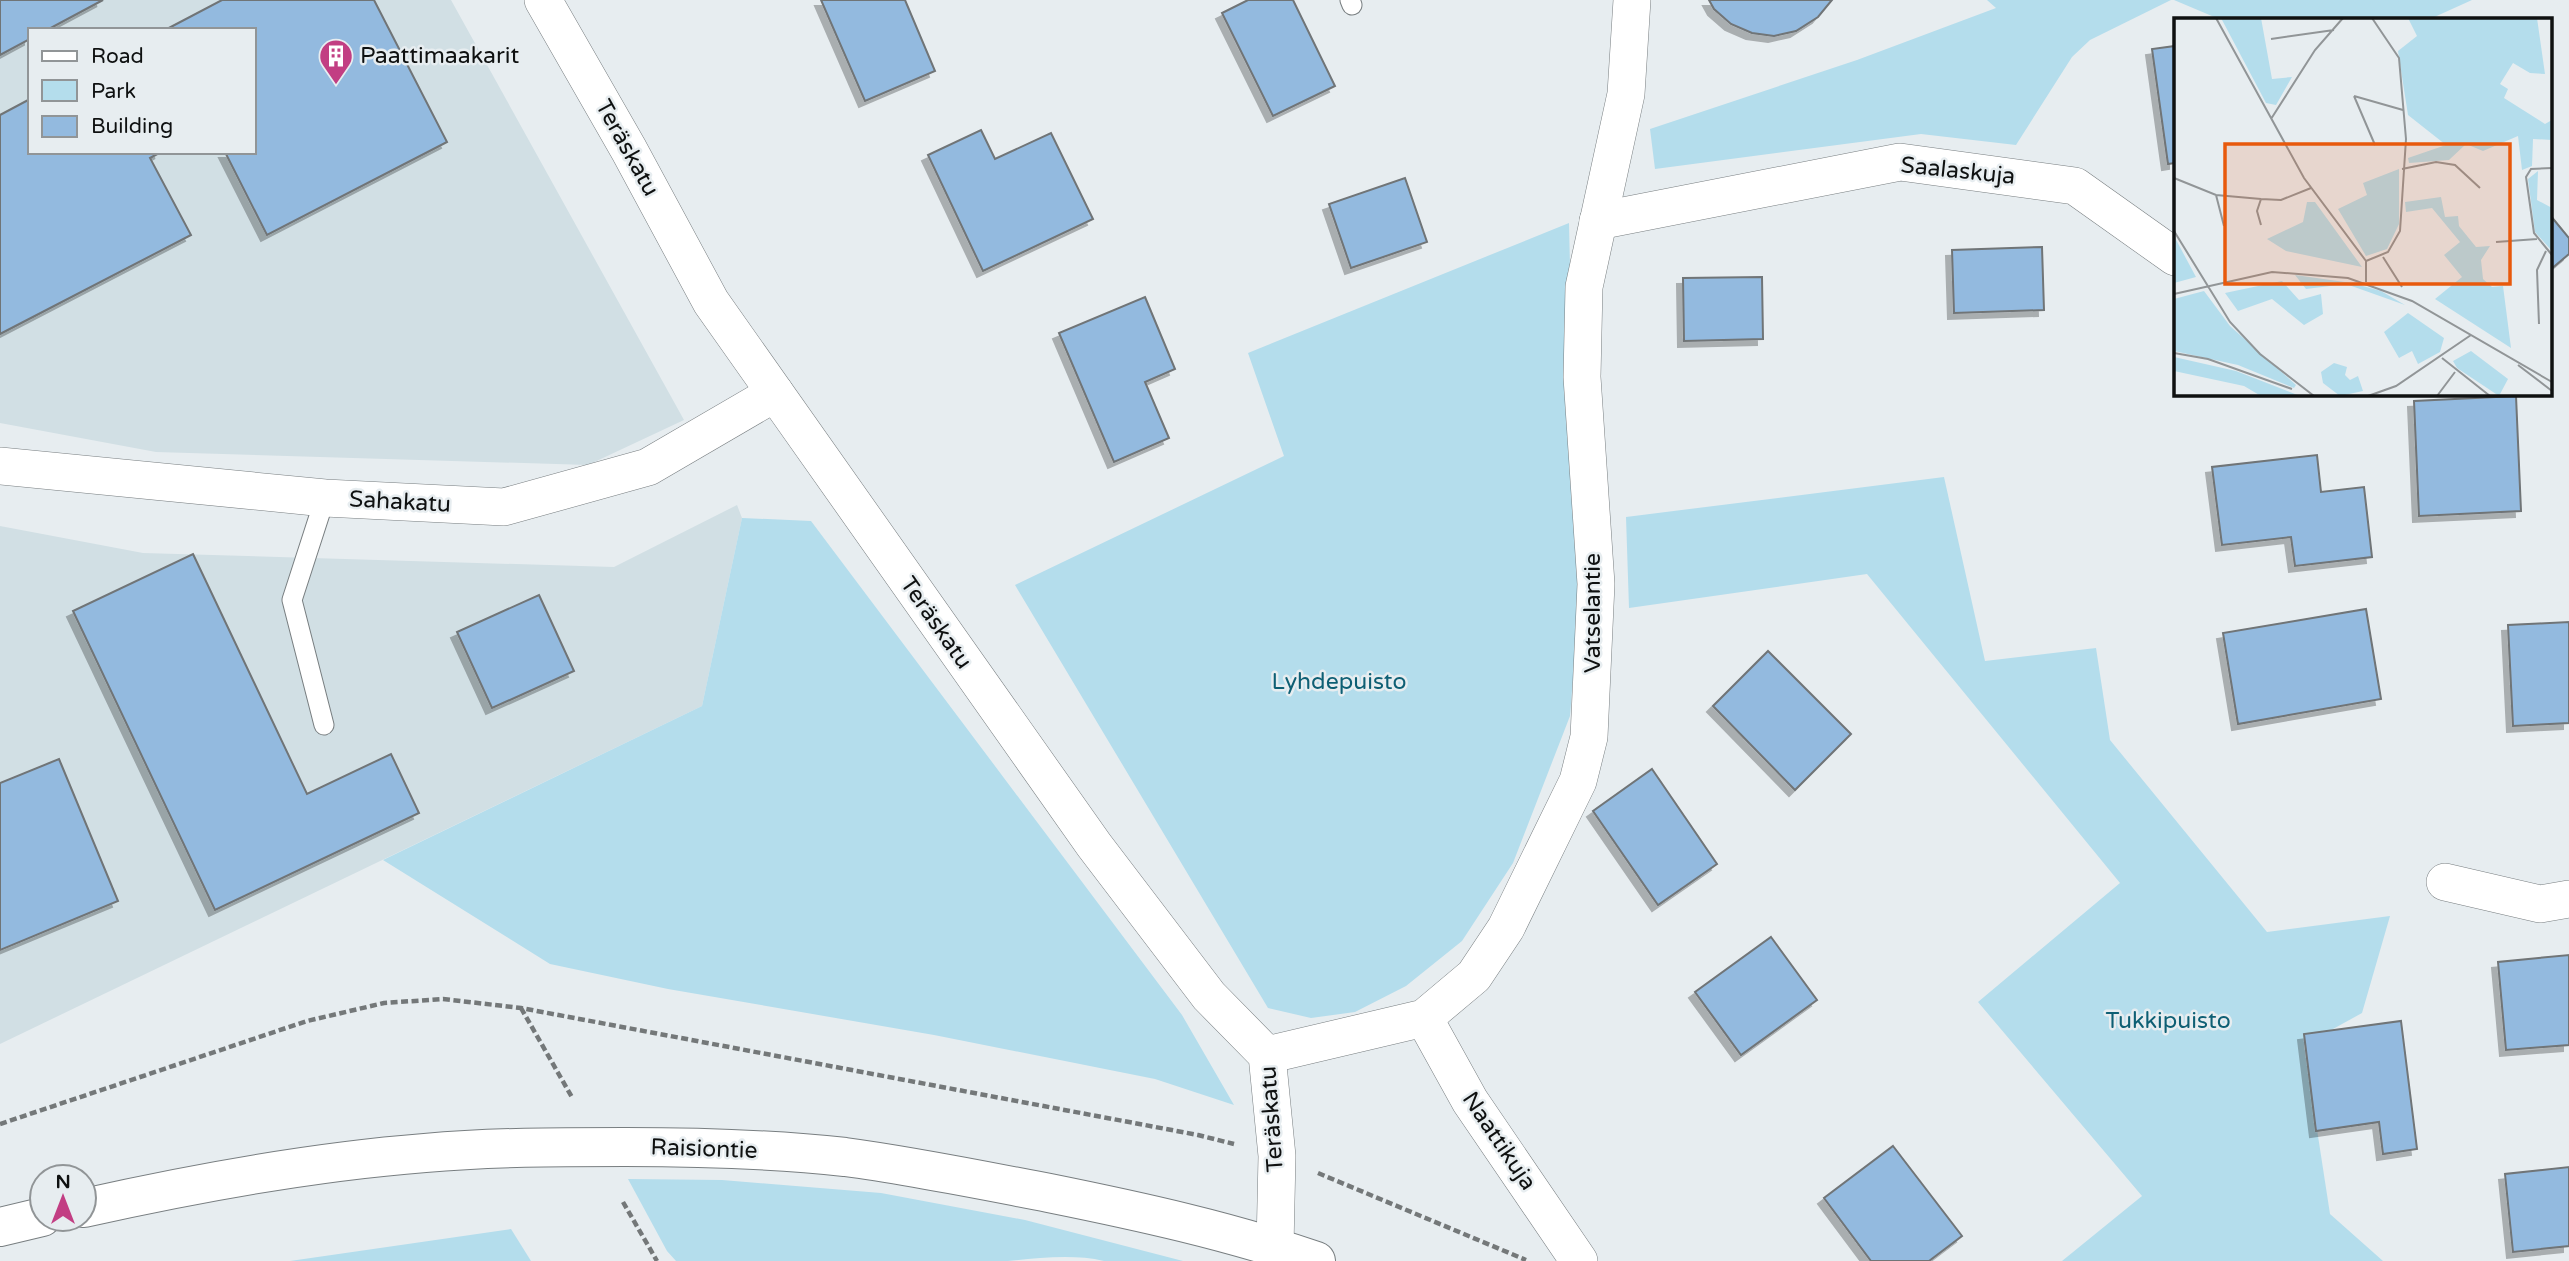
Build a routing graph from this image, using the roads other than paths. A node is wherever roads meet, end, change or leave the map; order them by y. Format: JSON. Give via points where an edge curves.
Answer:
{"nodes":[{"id":1,"x":543,"y":0,"type":"edge"},
{"id":2,"x":1632,"y":0,"type":"edge"},
{"id":3,"x":1598,"y":221,"type":"junction"},
{"id":4,"x":2174,"y":256,"type":"edge"},
{"id":5,"x":775,"y":393,"type":"junction"},
{"id":6,"x":0,"y":466,"type":"edge"},
{"id":7,"x":325,"y":498,"type":"junction"},
{"id":8,"x":324,"y":725,"type":"dead end"},
{"id":9,"x":2445,"y":882,"type":"dead end"},
{"id":10,"x":2569,"y":899,"type":"edge"},
{"id":11,"x":1424,"y":1018,"type":"junction"},
{"id":12,"x":1267,"y":1055,"type":"junction"},
{"id":13,"x":98,"y":1205,"type":"edge"},
{"id":14,"x":28,"y":1220,"type":"edge"},
{"id":15,"x":0,"y":1227,"type":"edge"},
{"id":16,"x":1275,"y":1247,"type":"junction"},
{"id":17,"x":1316,"y":1261,"type":"edge"},
{"id":18,"x":1579,"y":1261,"type":"edge"}],
"edges":[{"from":1,"to":5,"type":"street","name":"Teräskatu","via":[[711,302]]},
{"from":2,"to":3,"type":"street","name":"Vatselantie","via":[[1626,94]]},
{"from":3,"to":4,"type":"street","name":"Saalaskuja","via":[[1900,162],[2075,186]]},
{"from":3,"to":11,"type":"street","name":"Vatselantie","via":[[1584,287],[1582,365],[1596,584],[1589,737],[1578,781],[1506,928],[1474,976]]},
{"from":5,"to":7,"type":"street","name":"Sahakatu","via":[[648,467],[504,507]]},
{"from":5,"to":12,"type":"street","name":"Teräskatu","via":[[1094,845],[1209,996]]},
{"from":6,"to":7,"type":"street","name":"Sahakatu"},
{"from":7,"to":8,"type":"lane","via":[[292,600]]},
{"from":9,"to":10,"type":"street","via":[[2540,904]]},
{"from":11,"to":12,"type":"street","name":"Vatselantie"},
{"from":11,"to":18,"type":"street","name":"Naattikuja","via":[[1470,1101]]},
{"from":12,"to":16,"type":"street","name":"Teräskatu","via":[[1277,1156]]},
{"from":13,"to":16,"type":"main road","name":"Raisiontie","via":[[291,1168],[424,1153],[532,1147],[730,1148],[844,1157],[949,1173],[1106,1204]]},
{"from":14,"to":15,"type":"main road"},
{"from":16,"to":17,"type":"main road","name":"Raisiontie"}]}
